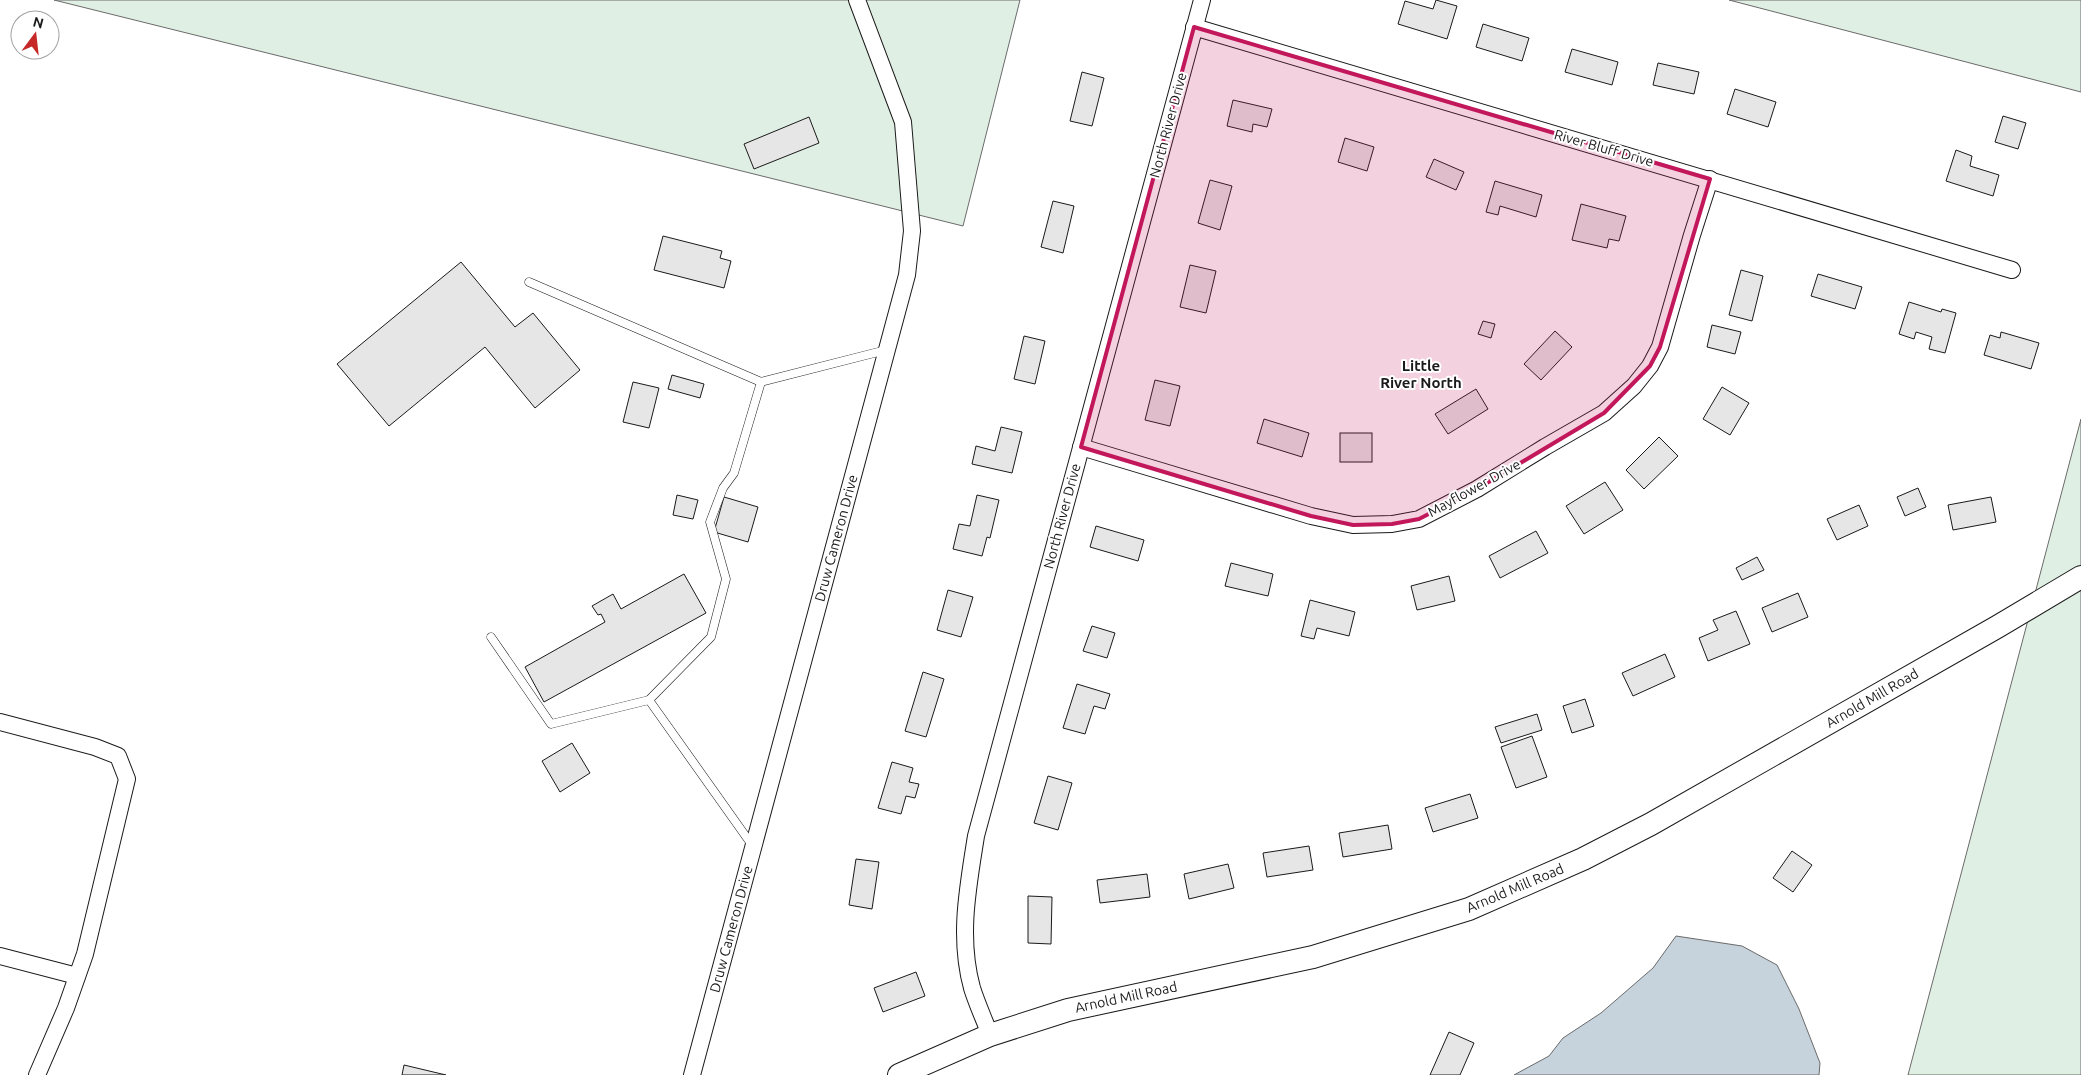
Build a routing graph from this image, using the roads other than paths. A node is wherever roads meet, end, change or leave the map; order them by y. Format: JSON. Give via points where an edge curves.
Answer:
{"nodes":[{"id":1,"x":857,"y":0,"type":"edge"},
{"id":2,"x":1202,"y":0,"type":"edge"},
{"id":3,"x":1194,"y":27,"type":"junction"},
{"id":4,"x":1710,"y":179,"type":"junction"},
{"id":5,"x":2012,"y":270,"type":"dead end"},
{"id":6,"x":529,"y":282,"type":"dead end"},
{"id":7,"x":887,"y":349,"type":"junction"},
{"id":8,"x":761,"y":382,"type":"junction"},
{"id":9,"x":1081,"y":447,"type":"junction"},
{"id":10,"x":2081,"y":577,"type":"edge"},
{"id":11,"x":491,"y":637,"type":"dead end"},
{"id":12,"x":650,"y":700,"type":"junction"},
{"id":13,"x":0,"y":722,"type":"edge"},
{"id":14,"x":754,"y":847,"type":"junction"},
{"id":15,"x":0,"y":956,"type":"edge"},
{"id":16,"x":77,"y":976,"type":"junction"},
{"id":17,"x":990,"y":1035,"type":"junction"},
{"id":18,"x":36,"y":1075,"type":"edge"},
{"id":19,"x":692,"y":1075,"type":"edge"},
{"id":20,"x":899,"y":1075,"type":"edge"}],
"edges":[{"from":1,"to":7,"type":"street","name":"Druw Cameron Drive","via":[[904,132],[912,231],[907,275]]},
{"from":2,"to":3,"type":"street","name":"North River Drive"},
{"from":3,"to":4,"type":"street","name":"River Bluff Drive"},
{"from":3,"to":9,"type":"street","name":"North River Drive"},
{"from":4,"to":5,"type":"street","name":"River Bluff Drive"},
{"from":4,"to":9,"type":"street","name":"Mayflower Drive","via":[[1660,347],[1634,386],[1604,414],[1477,489],[1419,518],[1392,524],[1353,525],[1311,516]]},
{"from":6,"to":8,"type":"lane"},
{"from":7,"to":8,"type":"lane"},
{"from":7,"to":14,"type":"street","name":"Druw Cameron Drive"},
{"from":8,"to":12,"type":"lane","via":[[734,473],[710,522],[726,579],[711,637]]},
{"from":9,"to":17,"type":"street","name":"North River Drive","via":[[976,836],[967,888],[966,955],[972,988]]},
{"from":10,"to":17,"type":"main road","name":"Arnold Mill Road","via":[[1651,824],[1583,859],[1469,909],[1313,956],[1068,1010]]},
{"from":11,"to":12,"type":"lane","via":[[551,724]]},
{"from":12,"to":14,"type":"lane"},
{"from":13,"to":16,"type":"street","via":[[118,756],[126,779]]},
{"from":14,"to":19,"type":"street","name":"Druw Cameron Drive"},
{"from":15,"to":16,"type":"street"},
{"from":16,"to":18,"type":"street"},
{"from":17,"to":20,"type":"main road","name":"Arnold Mill Road"}]}
